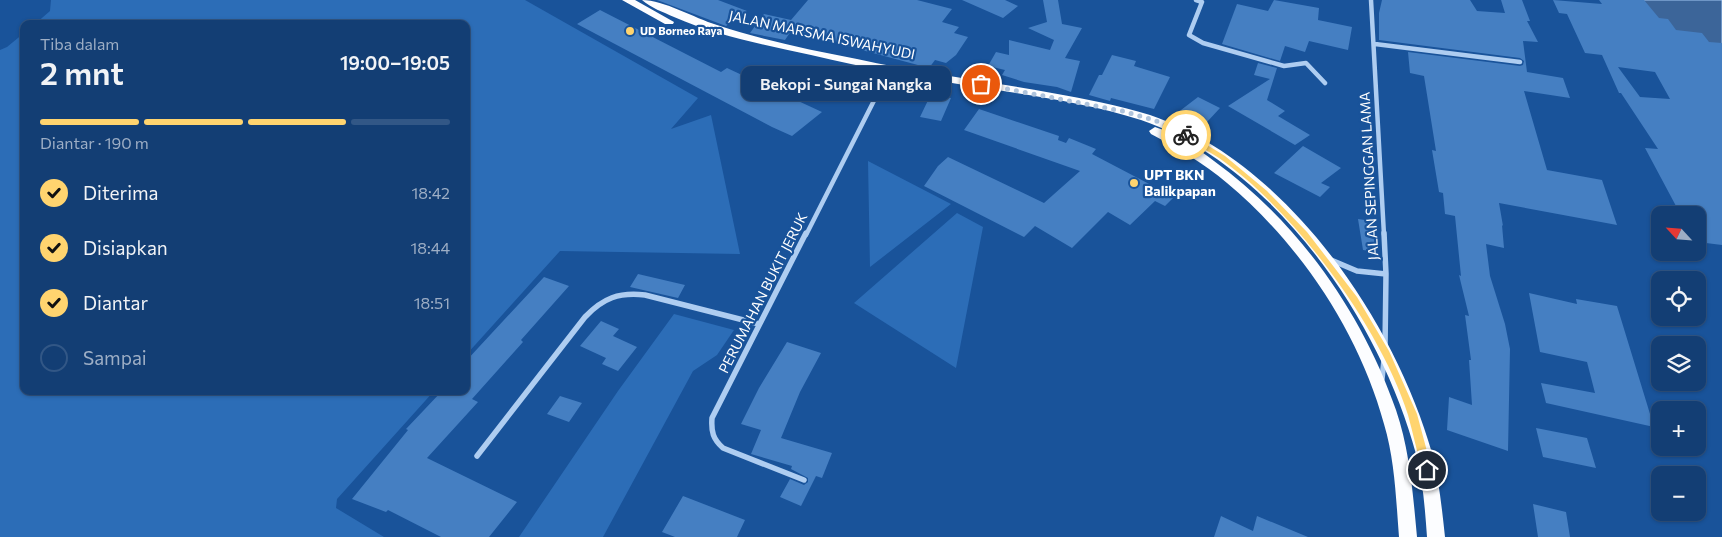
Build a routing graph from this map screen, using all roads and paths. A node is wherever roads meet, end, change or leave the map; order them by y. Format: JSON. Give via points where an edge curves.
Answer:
{"nodes":[{"id":1,"x":628,"y":0,"type":"edge"},
{"id":2,"x":647,"y":0,"type":"edge"},
{"id":3,"x":1196,"y":0,"type":"edge"},
{"id":4,"x":1371,"y":0,"type":"edge"},
{"id":5,"x":1375,"y":44,"type":"junction"},
{"id":6,"x":1520,"y":62,"type":"dead end"},
{"id":7,"x":889,"y":72,"type":"junction"},
{"id":8,"x":1325,"y":83,"type":"dead end"},
{"id":9,"x":1310,"y":252,"type":"junction"},
{"id":10,"x":1386,"y":274,"type":"junction"},
{"id":11,"x":760,"y":324,"type":"junction"},
{"id":12,"x":1385,"y":351,"type":"junction"},
{"id":13,"x":1380,"y":389,"type":"junction"},
{"id":14,"x":477,"y":456,"type":"dead end"},
{"id":15,"x":804,"y":480,"type":"dead end"},
{"id":16,"x":1408,"y":537,"type":"edge"},
{"id":17,"x":1436,"y":537,"type":"edge"}],
"edges":[{"from":1,"to":7,"type":"highway","name":"JALAN MARSMA ISWAHYUDI","via":[[664,20],[700,33],[740,44]]},
{"from":2,"to":7,"type":"highway","name":"JALAN MARSMA ISWAHYUDI","via":[[683,18],[728,33]]},
{"from":3,"to":8,"type":"street","via":[[1202,2],[1189,35],[1203,43],[1284,66],[1306,63]]},
{"from":4,"to":5,"type":"street","name":"JALAN SEPINGGAN LAMA"},
{"from":5,"to":6,"type":"street"},
{"from":5,"to":10,"type":"street","name":"JALAN SEPINGGAN LAMA"},
{"from":7,"to":9,"type":"highway","name":"JALAN MARSMA ISWAHYUDI","via":[[1125,120],[1155,131],[1198,153],[1239,185]]},
{"from":7,"to":9,"type":"highway","name":"JALAN MARSMA ISWAHYUDI","via":[[1064,99],[1164,124],[1203,144],[1246,176],[1298,227]]},
{"from":7,"to":11,"type":"street","name":"PERUMAHAN BUKIT JERUK"},
{"from":9,"to":10,"type":"street","via":[[1347,268]]},
{"from":9,"to":12,"type":"highway","name":"JALAN MARSMA ISWAHYUDI","via":[[1354,299]]},
{"from":9,"to":13,"type":"highway","name":"JALAN MARSMA ISWAHYUDI","via":[[1352,326]]},
{"from":10,"to":12,"type":"street","name":"JALAN SEPINGGAN LAMA"},
{"from":11,"to":14,"type":"street","via":[[645,295],[617,294],[606,298],[585,317]]},
{"from":11,"to":15,"type":"street","name":"PERUMAHAN BUKIT JERUK","via":[[715,409],[712,435],[723,448]]},
{"from":12,"to":13,"type":"street","name":"JALAN SEPINGGAN LAMA"},
{"from":12,"to":17,"type":"highway","name":"JALAN MARSMA ISWAHYUDI","via":[[1412,414],[1424,456]]},
{"from":13,"to":16,"type":"highway","name":"JALAN MARSMA ISWAHYUDI","via":[[1399,453]]}]}
